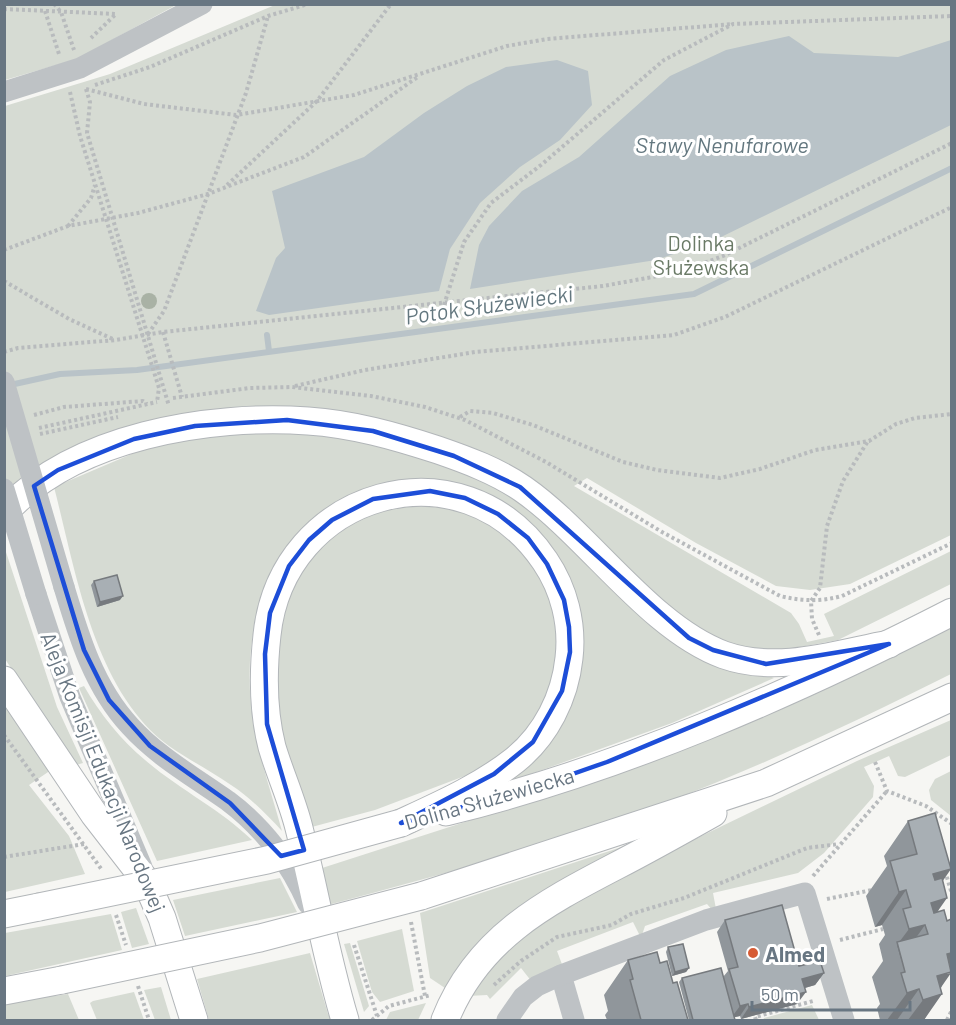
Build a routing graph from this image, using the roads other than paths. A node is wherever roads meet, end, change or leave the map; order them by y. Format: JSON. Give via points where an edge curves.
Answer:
{"nodes":[{"id":1,"x":202,"y":4,"type":"edge"},
{"id":2,"x":4,"y":92,"type":"edge"},
{"id":3,"x":4,"y":382,"type":"edge"},
{"id":4,"x":4,"y":489,"type":"edge"},
{"id":5,"x":4,"y":513,"type":"edge"},
{"id":6,"x":951,"y":612,"type":"edge"},
{"id":7,"x":889,"y":644,"type":"junction"},
{"id":8,"x":4,"y":680,"type":"edge"},
{"id":9,"x":951,"y":697,"type":"edge"},
{"id":10,"x":766,"y":783,"type":"junction"},
{"id":11,"x":401,"y":823,"type":"junction"},
{"id":12,"x":146,"y":881,"type":"junction"},
{"id":13,"x":4,"y":914,"type":"edge"},
{"id":14,"x":561,"y":975,"type":"junction"},
{"id":15,"x":334,"y":985,"type":"junction"},
{"id":16,"x":4,"y":991,"type":"edge"},
{"id":17,"x":194,"y":1020,"type":"edge"},
{"id":18,"x":345,"y":1020,"type":"edge"},
{"id":19,"x":445,"y":1020,"type":"edge"},
{"id":20,"x":507,"y":1020,"type":"edge"},
{"id":21,"x":574,"y":1020,"type":"edge"},
{"id":22,"x":844,"y":1020,"type":"edge"}],
"edges":[{"from":1,"to":2,"type":"street","via":[[80,68]]},
{"from":3,"to":15,"type":"street","name":"Aleja Komisji Edukacji Narodowej","bridge":true,"via":[[84,650],[117,711],[162,756],[251,820],[284,860],[308,903]]},
{"from":4,"to":12,"type":"street","name":"Aleja Komisji Edukacji Narodowej","bridge":true,"via":[[70,697]]},
{"from":5,"to":7,"type":"main road","via":[[38,482],[58,470],[96,452],[154,433],[267,420],[351,426],[454,456],[520,487],[546,506],[689,639],[713,650],[766,664]]},
{"from":6,"to":7,"type":"main road","name":"Dolina Służewiecka"},
{"from":7,"to":11,"type":"main road","name":"Dolina Służewiecka","via":[[607,762],[515,794]]},
{"from":8,"to":12,"type":"main road","via":[[94,814]]},
{"from":9,"to":10,"type":"main road"},
{"from":10,"to":16,"type":"main road","bridge":true,"via":[[421,897],[260,938]]},
{"from":10,"to":19,"type":"main road","via":[[558,896],[520,921],[479,963]]},
{"from":11,"to":13,"type":"main road","name":"Dolina Służewiecka","bridge":true,"via":[[267,860]]},
{"from":11,"to":15,"type":"main road","via":[[494,774],[533,742],[556,706],[567,676],[570,652],[560,587],[528,538],[483,506],[430,491],[373,500],[320,529],[289,566],[270,613],[265,654],[267,724],[298,824]]},
{"from":12,"to":17,"type":"main road","name":"Aleja Komisji Edukacji Narodowej","via":[[162,918]]},
{"from":14,"to":20,"type":"street","via":[[523,997]]},
{"from":14,"to":21,"type":"street"},
{"from":14,"to":22,"type":"street","via":[[706,920],[812,897]]},
{"from":15,"to":18,"type":"main road","name":"Aleja Komisji Edukacji Narodowej"}]}
